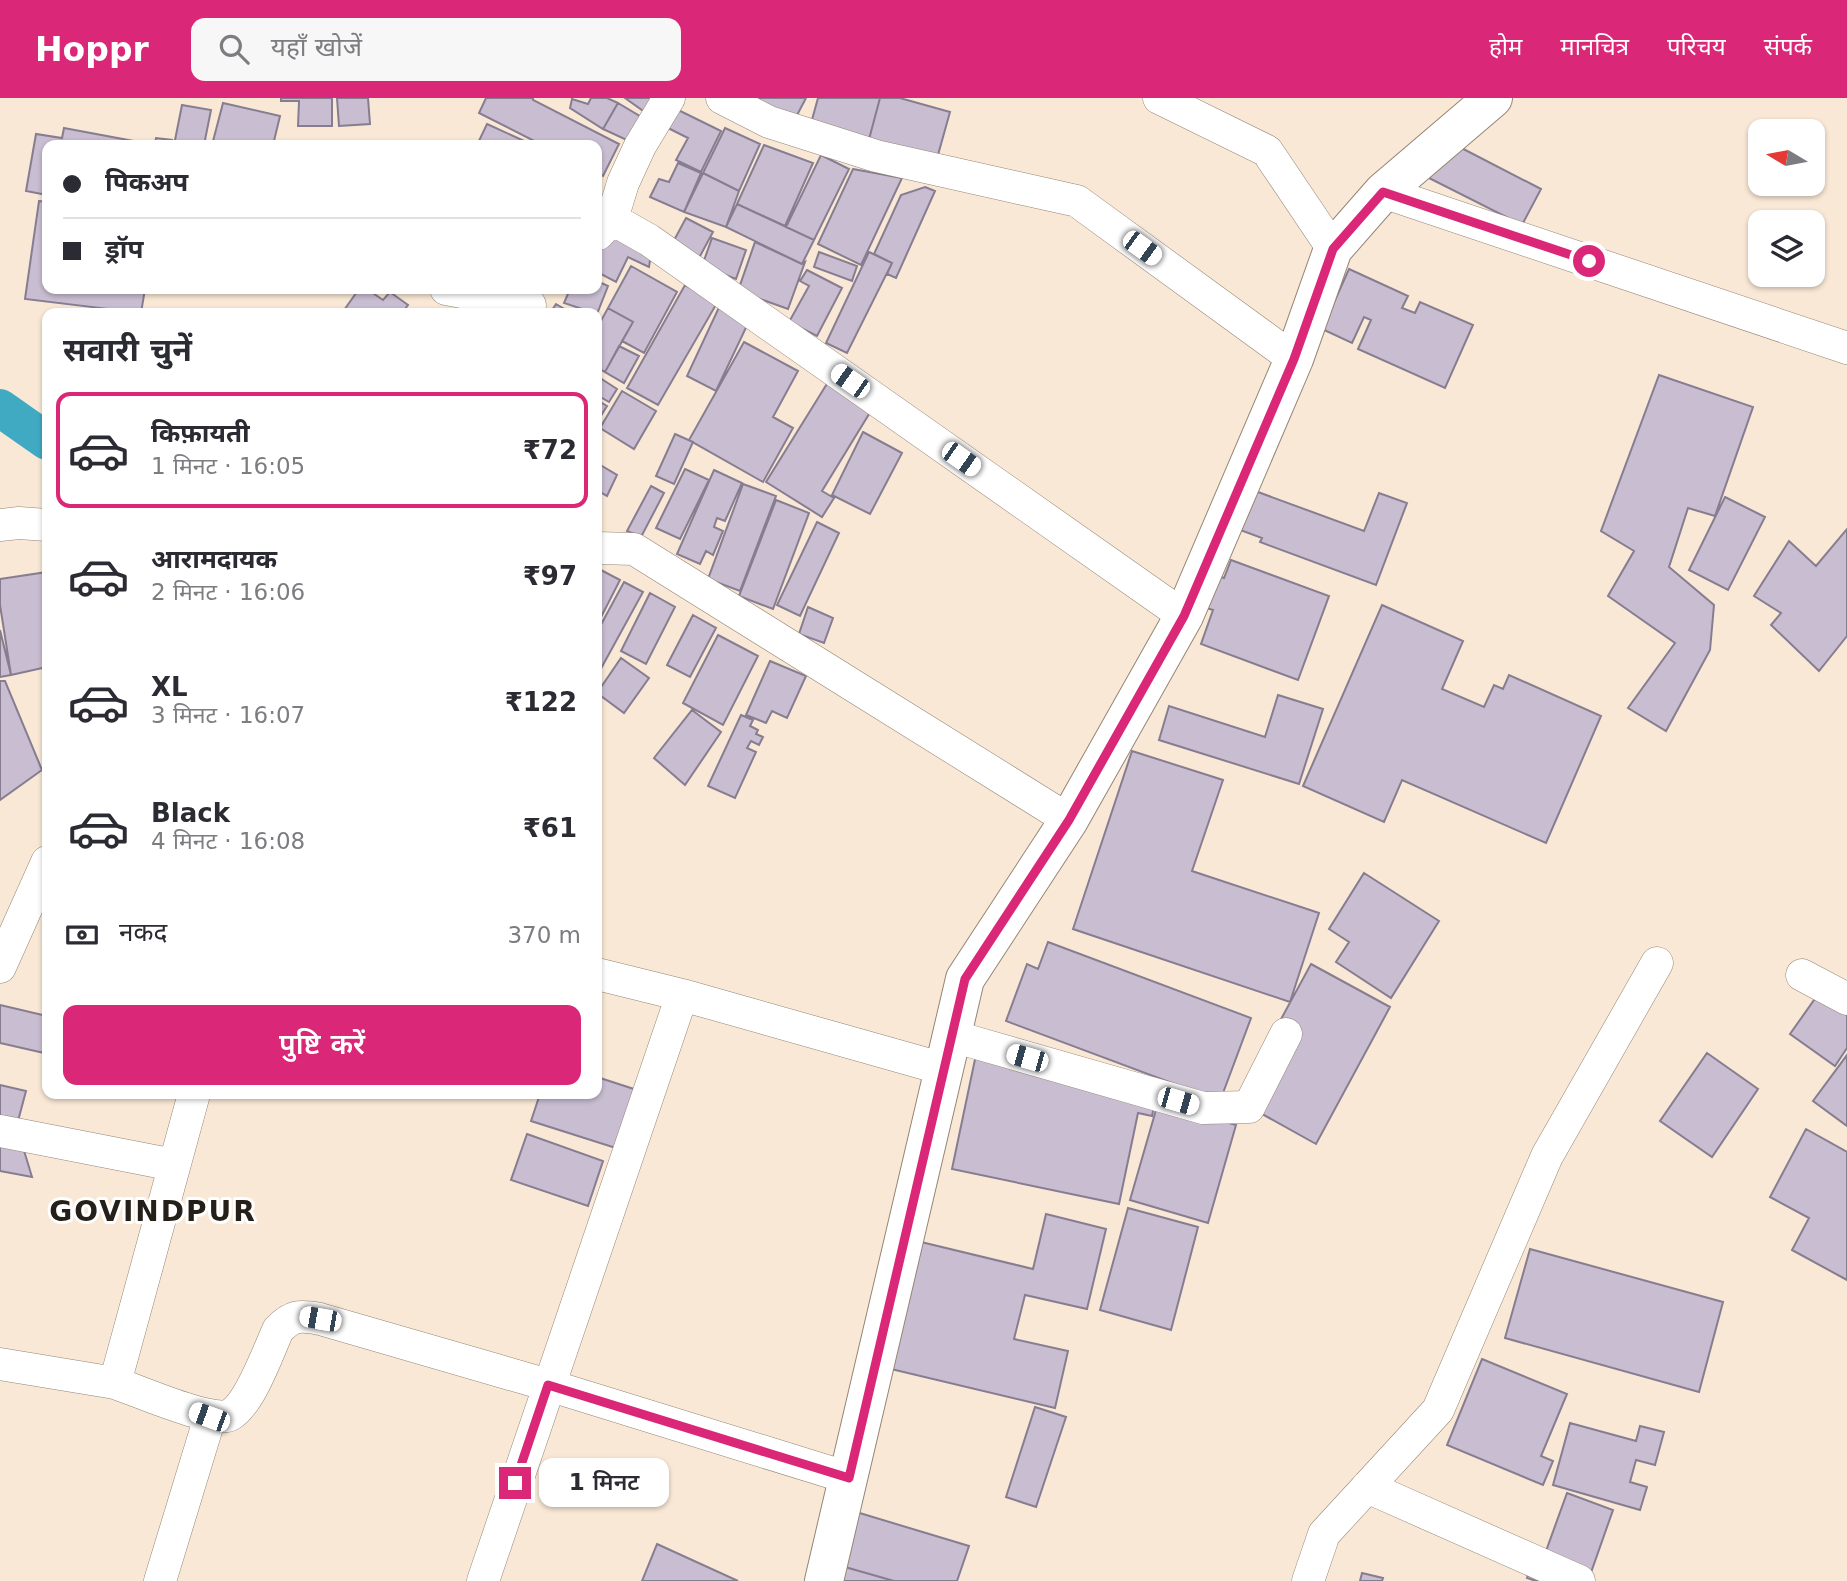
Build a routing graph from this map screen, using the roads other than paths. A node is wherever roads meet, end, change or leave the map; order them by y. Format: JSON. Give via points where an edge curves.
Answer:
{"nodes":[{"id":1,"x":669,"y":98,"type":"edge"},
{"id":2,"x":722,"y":98,"type":"edge"},
{"id":3,"x":1159,"y":98,"type":"edge"},
{"id":4,"x":1493,"y":98,"type":"edge"},
{"id":5,"x":1383,"y":192,"type":"junction"},
{"id":6,"x":604,"y":227,"type":"edge"},
{"id":7,"x":1333,"y":249,"type":"junction"},
{"id":8,"x":479,"y":294,"type":"edge"},
{"id":9,"x":533,"y":302,"type":"edge"},
{"id":10,"x":1847,"y":348,"type":"edge"},
{"id":11,"x":1294,"y":359,"type":"junction"},
{"id":12,"x":42,"y":525,"type":"edge"},
{"id":13,"x":0,"y":526,"type":"edge"},
{"id":14,"x":602,"y":548,"type":"edge"},
{"id":15,"x":1184,"y":616,"type":"junction"},
{"id":16,"x":1069,"y":820,"type":"junction"},
{"id":17,"x":42,"y":873,"type":"edge"},
{"id":18,"x":1657,"y":963,"type":"dead end"},
{"id":19,"x":0,"y":967,"type":"edge"},
{"id":20,"x":602,"y":975,"type":"edge"},
{"id":21,"x":1802,"y":975,"type":"dead end"},
{"id":22,"x":682,"y":995,"type":"junction"},
{"id":23,"x":1847,"y":999,"type":"edge"},
{"id":24,"x":1286,"y":1034,"type":"dead end"},
{"id":25,"x":948,"y":1053,"type":"junction"},
{"id":26,"x":193,"y":1099,"type":"edge"},
{"id":27,"x":0,"y":1131,"type":"edge"},
{"id":28,"x":174,"y":1165,"type":"junction"},
{"id":29,"x":0,"y":1364,"type":"edge"},
{"id":30,"x":115,"y":1383,"type":"junction"},
{"id":31,"x":548,"y":1385,"type":"junction"},
{"id":32,"x":209,"y":1417,"type":"junction"},
{"id":33,"x":849,"y":1478,"type":"junction"},
{"id":34,"x":1367,"y":1487,"type":"junction"},
{"id":35,"x":160,"y":1581,"type":"edge"},
{"id":36,"x":483,"y":1581,"type":"edge"},
{"id":37,"x":824,"y":1581,"type":"edge"},
{"id":38,"x":1308,"y":1581,"type":"edge"},
{"id":39,"x":1578,"y":1581,"type":"edge"}],
"edges":[{"from":1,"to":6,"type":"street","via":[[640,146]]},
{"from":2,"to":11,"type":"street","via":[[769,122],[876,156],[1077,201]]},
{"from":3,"to":7,"type":"street","via":[[1267,151]]},
{"from":4,"to":5,"type":"street"},
{"from":5,"to":7,"type":"street"},
{"from":5,"to":10,"type":"street"},
{"from":6,"to":15,"type":"street","via":[[649,240]]},
{"from":7,"to":11,"type":"street"},
{"from":8,"to":9,"type":"street"},
{"from":11,"to":15,"type":"street"},
{"from":12,"to":13,"type":"street"},
{"from":14,"to":16,"type":"street","via":[[634,549]]},
{"from":15,"to":16,"type":"street"},
{"from":16,"to":25,"type":"street","via":[[965,979]]},
{"from":17,"to":19,"type":"street"},
{"from":18,"to":34,"type":"street","via":[[1547,1156],[1438,1410]]},
{"from":20,"to":22,"type":"street"},
{"from":21,"to":23,"type":"street"},
{"from":22,"to":25,"type":"street"},
{"from":22,"to":31,"type":"street"},
{"from":24,"to":25,"type":"street","via":[[1249,1107],[1203,1108]]},
{"from":25,"to":33,"type":"street"},
{"from":26,"to":28,"type":"street"},
{"from":27,"to":28,"type":"street"},
{"from":28,"to":30,"type":"street"},
{"from":29,"to":30,"type":"street"},
{"from":30,"to":32,"type":"street"},
{"from":31,"to":32,"type":"street","via":[[302,1315],[278,1330],[241,1405],[228,1416]]},
{"from":31,"to":33,"type":"street"},
{"from":31,"to":36,"type":"street"},
{"from":32,"to":35,"type":"street"},
{"from":33,"to":37,"type":"street"},
{"from":34,"to":38,"type":"street","via":[[1324,1534]]},
{"from":34,"to":39,"type":"street"}]}
